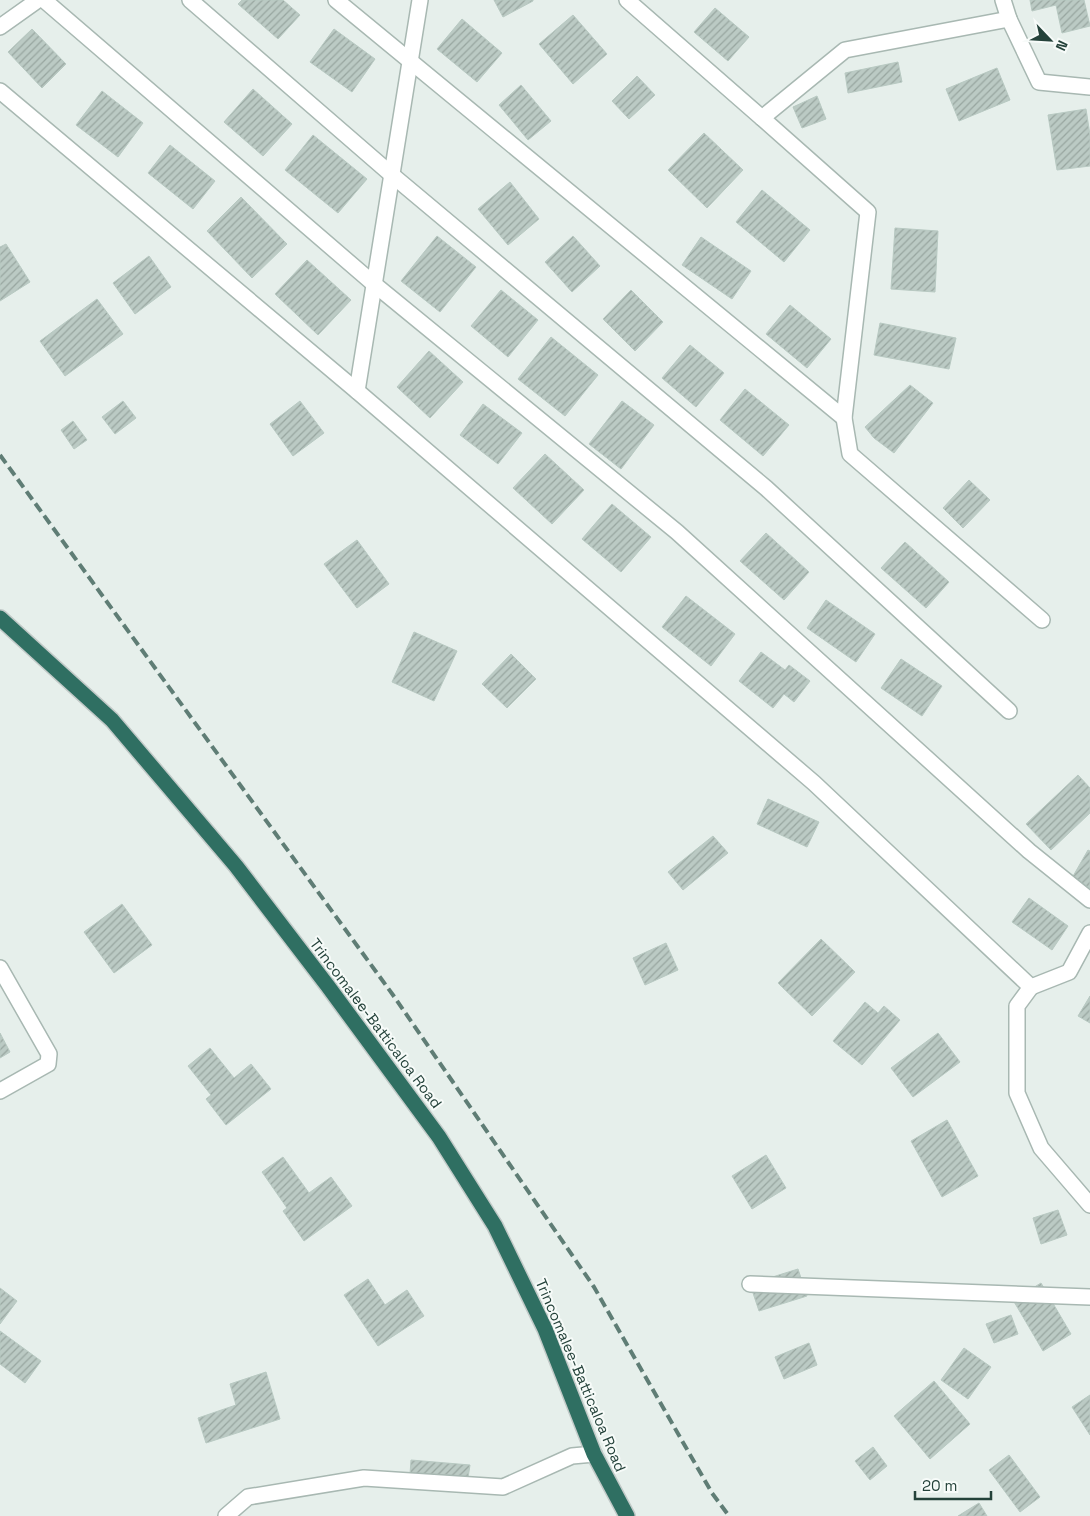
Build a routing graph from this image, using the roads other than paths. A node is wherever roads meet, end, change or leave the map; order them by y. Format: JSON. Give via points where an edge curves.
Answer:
{"nodes":[{"id":1,"x":38,"y":0,"type":"edge"},
{"id":2,"x":44,"y":0,"type":"edge"},
{"id":3,"x":190,"y":0,"type":"edge"},
{"id":4,"x":336,"y":0,"type":"edge"},
{"id":5,"x":420,"y":0,"type":"edge"},
{"id":6,"x":627,"y":0,"type":"edge"},
{"id":7,"x":1003,"y":0,"type":"edge"},
{"id":8,"x":1009,"y":19,"type":"junction"},
{"id":9,"x":0,"y":28,"type":"edge"},
{"id":10,"x":410,"y":61,"type":"junction"},
{"id":11,"x":1090,"y":87,"type":"edge"},
{"id":12,"x":0,"y":91,"type":"edge"},
{"id":13,"x":762,"y":118,"type":"junction"},
{"id":14,"x":392,"y":175,"type":"junction"},
{"id":15,"x":374,"y":284,"type":"junction"},
{"id":16,"x":356,"y":392,"type":"junction"},
{"id":17,"x":844,"y":418,"type":"junction"},
{"id":18,"x":0,"y":618,"type":"edge"},
{"id":19,"x":1042,"y":620,"type":"dead end"},
{"id":20,"x":1009,"y":711,"type":"dead end"},
{"id":21,"x":1090,"y":900,"type":"edge"},
{"id":22,"x":1090,"y":933,"type":"edge"},
{"id":23,"x":0,"y":968,"type":"edge"},
{"id":24,"x":1031,"y":987,"type":"junction"},
{"id":25,"x":0,"y":1091,"type":"edge"},
{"id":26,"x":1090,"y":1204,"type":"edge"},
{"id":27,"x":750,"y":1284,"type":"dead end"},
{"id":28,"x":1090,"y":1296,"type":"edge"},
{"id":29,"x":594,"y":1454,"type":"junction"},
{"id":30,"x":226,"y":1516,"type":"edge"},
{"id":31,"x":627,"y":1516,"type":"edge"}],
"edges":[{"from":1,"to":9,"type":"street"},
{"from":2,"to":15,"type":"street"},
{"from":3,"to":14,"type":"street"},
{"from":4,"to":10,"type":"street"},
{"from":5,"to":10,"type":"street"},
{"from":6,"to":13,"type":"street"},
{"from":7,"to":8,"type":"street"},
{"from":8,"to":11,"type":"street","via":[[1039,82]]},
{"from":8,"to":13,"type":"street","via":[[845,50]]},
{"from":10,"to":14,"type":"street"},
{"from":10,"to":17,"type":"street"},
{"from":12,"to":16,"type":"street"},
{"from":13,"to":17,"type":"street","via":[[868,212]]},
{"from":14,"to":15,"type":"street"},
{"from":14,"to":20,"type":"street","via":[[766,488]]},
{"from":15,"to":16,"type":"street"},
{"from":15,"to":21,"type":"street","via":[[677,532],[1029,852]]},
{"from":16,"to":24,"type":"street","via":[[814,783]]},
{"from":17,"to":19,"type":"street","via":[[850,454]]},
{"from":18,"to":29,"type":"highway","name":"Trincomalee-Batticaloa Road","via":[[112,720],[236,866],[439,1137],[494,1226],[545,1329]]},
{"from":22,"to":24,"type":"street","via":[[1069,972]]},
{"from":23,"to":25,"type":"street","via":[[49,1054],[48,1064]]},
{"from":24,"to":26,"type":"street","via":[[1017,1006],[1017,1093],[1041,1148]]},
{"from":27,"to":28,"type":"street"},
{"from":29,"to":30,"type":"street","via":[[572,1456],[503,1487],[364,1478],[248,1497]]},
{"from":29,"to":31,"type":"highway","name":"Trincomalee-Batticaloa Road"}]}
